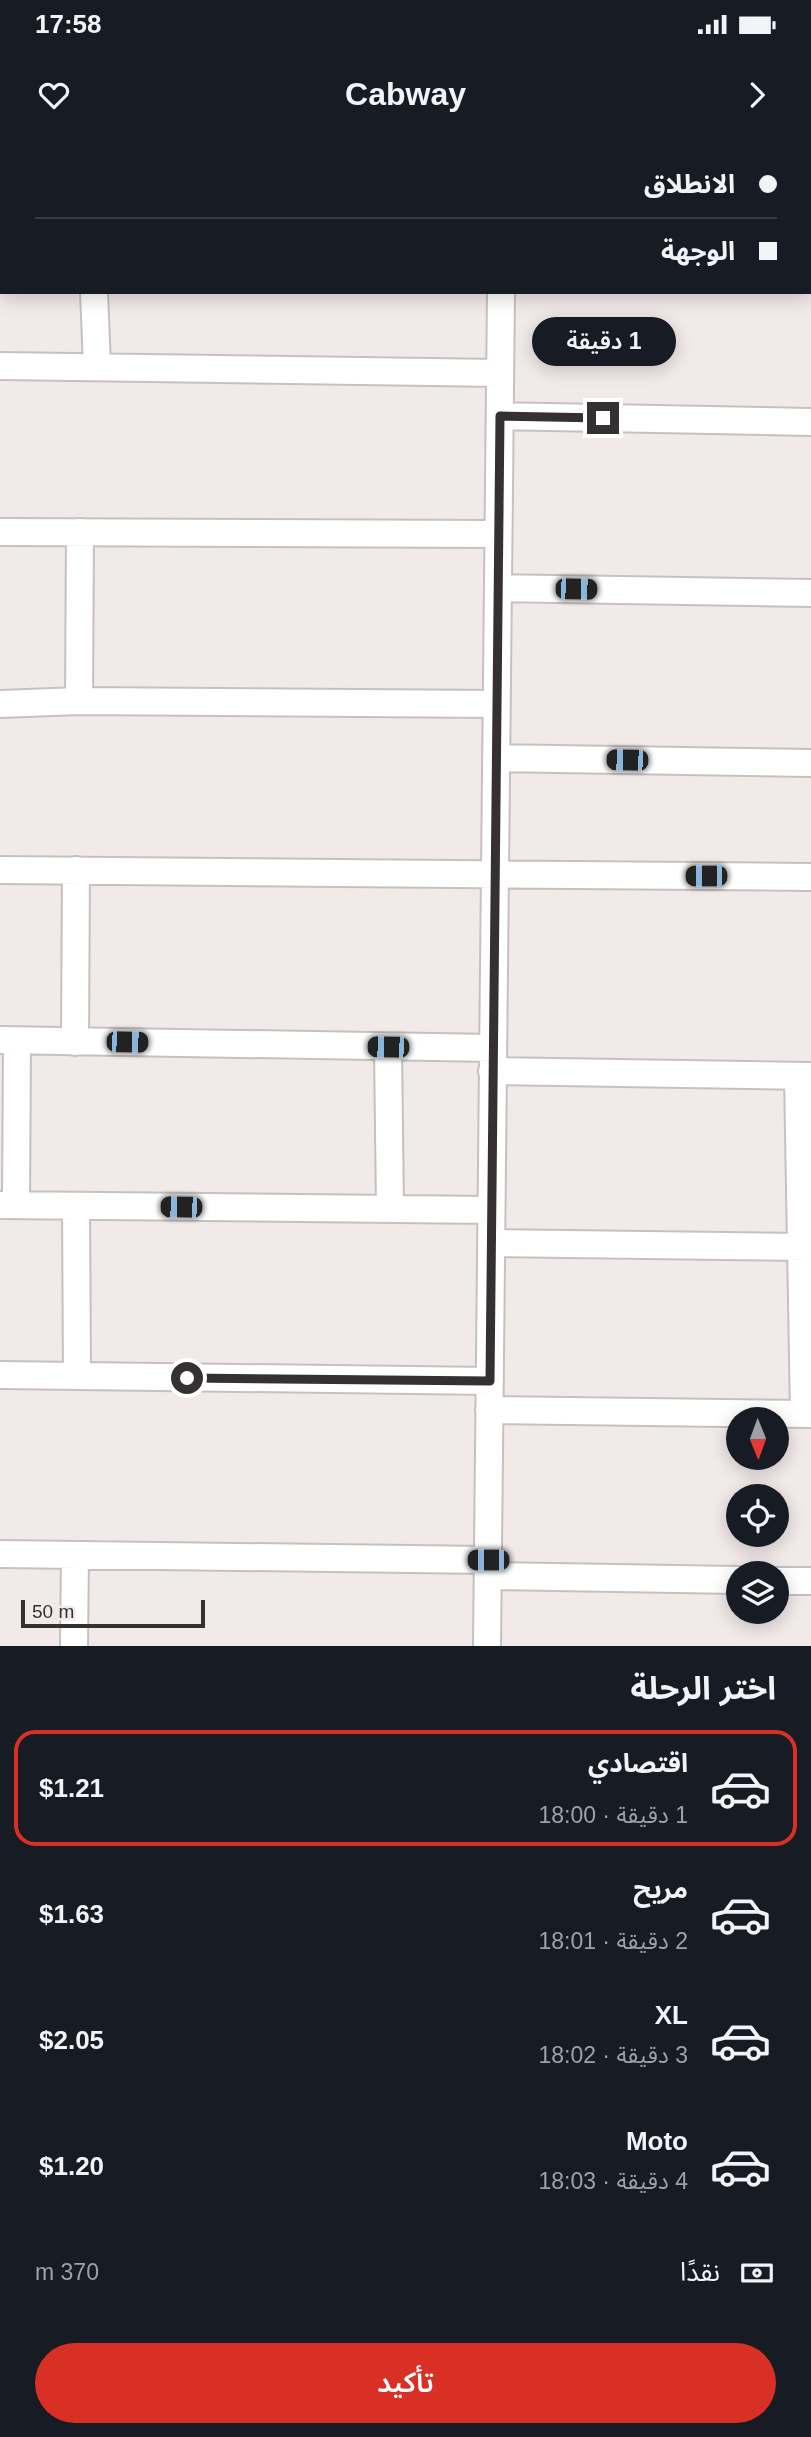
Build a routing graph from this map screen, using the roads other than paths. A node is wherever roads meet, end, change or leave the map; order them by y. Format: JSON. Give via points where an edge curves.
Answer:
{"nodes":[{"id":1,"x":93,"y":294,"type":"edge"},
{"id":2,"x":501,"y":294,"type":"edge"},
{"id":3,"x":0,"y":366,"type":"edge"},
{"id":4,"x":96,"y":366,"type":"junction"},
{"id":5,"x":500,"y":373,"type":"junction"},
{"id":6,"x":500,"y":416,"type":"junction"},
{"id":7,"x":811,"y":422,"type":"edge"},
{"id":8,"x":0,"y":532,"type":"edge"},
{"id":9,"x":80,"y":532,"type":"junction"},
{"id":10,"x":498,"y":534,"type":"junction"},
{"id":11,"x":498,"y":588,"type":"junction"},
{"id":12,"x":811,"y":593,"type":"edge"},
{"id":13,"x":79,"y":701,"type":"junction"},
{"id":14,"x":0,"y":704,"type":"edge"},
{"id":15,"x":497,"y":705,"type":"junction"},
{"id":16,"x":496,"y":758,"type":"junction"},
{"id":17,"x":811,"y":762,"type":"edge"},
{"id":18,"x":0,"y":870,"type":"edge"},
{"id":19,"x":76,"y":870,"type":"junction"},
{"id":20,"x":495,"y":874,"type":"junction"},
{"id":21,"x":811,"y":877,"type":"edge"},
{"id":22,"x":8,"y":1040,"type":"edge"},
{"id":23,"x":75,"y":1042,"type":"junction"},
{"id":24,"x":388,"y":1047,"type":"junction"},
{"id":25,"x":493,"y":1060,"type":"junction"},
{"id":26,"x":804,"y":1076,"type":"edge"},
{"id":27,"x":8,"y":1205,"type":"edge"},
{"id":28,"x":76,"y":1206,"type":"junction"},
{"id":29,"x":390,"y":1209,"type":"junction"},
{"id":30,"x":491,"y":1210,"type":"junction"},
{"id":31,"x":491,"y":1243,"type":"junction"},
{"id":32,"x":806,"y":1247,"type":"edge"},
{"id":33,"x":0,"y":1375,"type":"edge"},
{"id":34,"x":78,"y":1377,"type":"junction"},
{"id":35,"x":490,"y":1381,"type":"junction"},
{"id":36,"x":489,"y":1410,"type":"junction"},
{"id":37,"x":808,"y":1414,"type":"edge"},
{"id":38,"x":0,"y":1554,"type":"edge"},
{"id":39,"x":75,"y":1556,"type":"junction"},
{"id":40,"x":488,"y":1568,"type":"junction"},
{"id":41,"x":726,"y":1579,"type":"edge"},
{"id":42,"x":789,"y":1580,"type":"edge"},
{"id":43,"x":811,"y":1581,"type":"edge"},
{"id":44,"x":74,"y":1646,"type":"edge"},
{"id":45,"x":487,"y":1646,"type":"edge"}],
"edges":[{"from":1,"to":4,"type":"street"},
{"from":2,"to":5,"type":"street"},
{"from":3,"to":4,"type":"street"},
{"from":4,"to":5,"type":"street"},
{"from":5,"to":6,"type":"street"},
{"from":6,"to":7,"type":"street"},
{"from":6,"to":10,"type":"street"},
{"from":8,"to":9,"type":"street"},
{"from":9,"to":10,"type":"street"},
{"from":9,"to":13,"type":"street"},
{"from":10,"to":11,"type":"street"},
{"from":11,"to":12,"type":"street"},
{"from":11,"to":15,"type":"street"},
{"from":13,"to":14,"type":"street"},
{"from":13,"to":15,"type":"street"},
{"from":15,"to":16,"type":"street"},
{"from":16,"to":17,"type":"street"},
{"from":16,"to":20,"type":"street"},
{"from":18,"to":19,"type":"street"},
{"from":19,"to":20,"type":"street"},
{"from":19,"to":23,"type":"street"},
{"from":20,"to":21,"type":"street"},
{"from":20,"to":25,"type":"street"},
{"from":22,"to":23,"type":"street"},
{"from":22,"to":27,"type":"street"},
{"from":23,"to":24,"type":"street"},
{"from":24,"to":25,"type":"street"},
{"from":24,"to":29,"type":"street"},
{"from":25,"to":26,"type":"street"},
{"from":25,"to":30,"type":"street"},
{"from":26,"to":32,"type":"street"},
{"from":27,"to":28,"type":"street"},
{"from":28,"to":29,"type":"street"},
{"from":28,"to":34,"type":"street"},
{"from":29,"to":30,"type":"street"},
{"from":30,"to":31,"type":"street"},
{"from":31,"to":32,"type":"street"},
{"from":31,"to":35,"type":"street"},
{"from":32,"to":37,"type":"street"},
{"from":33,"to":34,"type":"street"},
{"from":34,"to":35,"type":"street"},
{"from":35,"to":36,"type":"street"},
{"from":36,"to":37,"type":"street"},
{"from":36,"to":40,"type":"street"},
{"from":38,"to":39,"type":"street"},
{"from":39,"to":40,"type":"street"},
{"from":39,"to":44,"type":"street"},
{"from":40,"to":41,"type":"street"},
{"from":40,"to":45,"type":"street"},
{"from":42,"to":43,"type":"street"}]}
